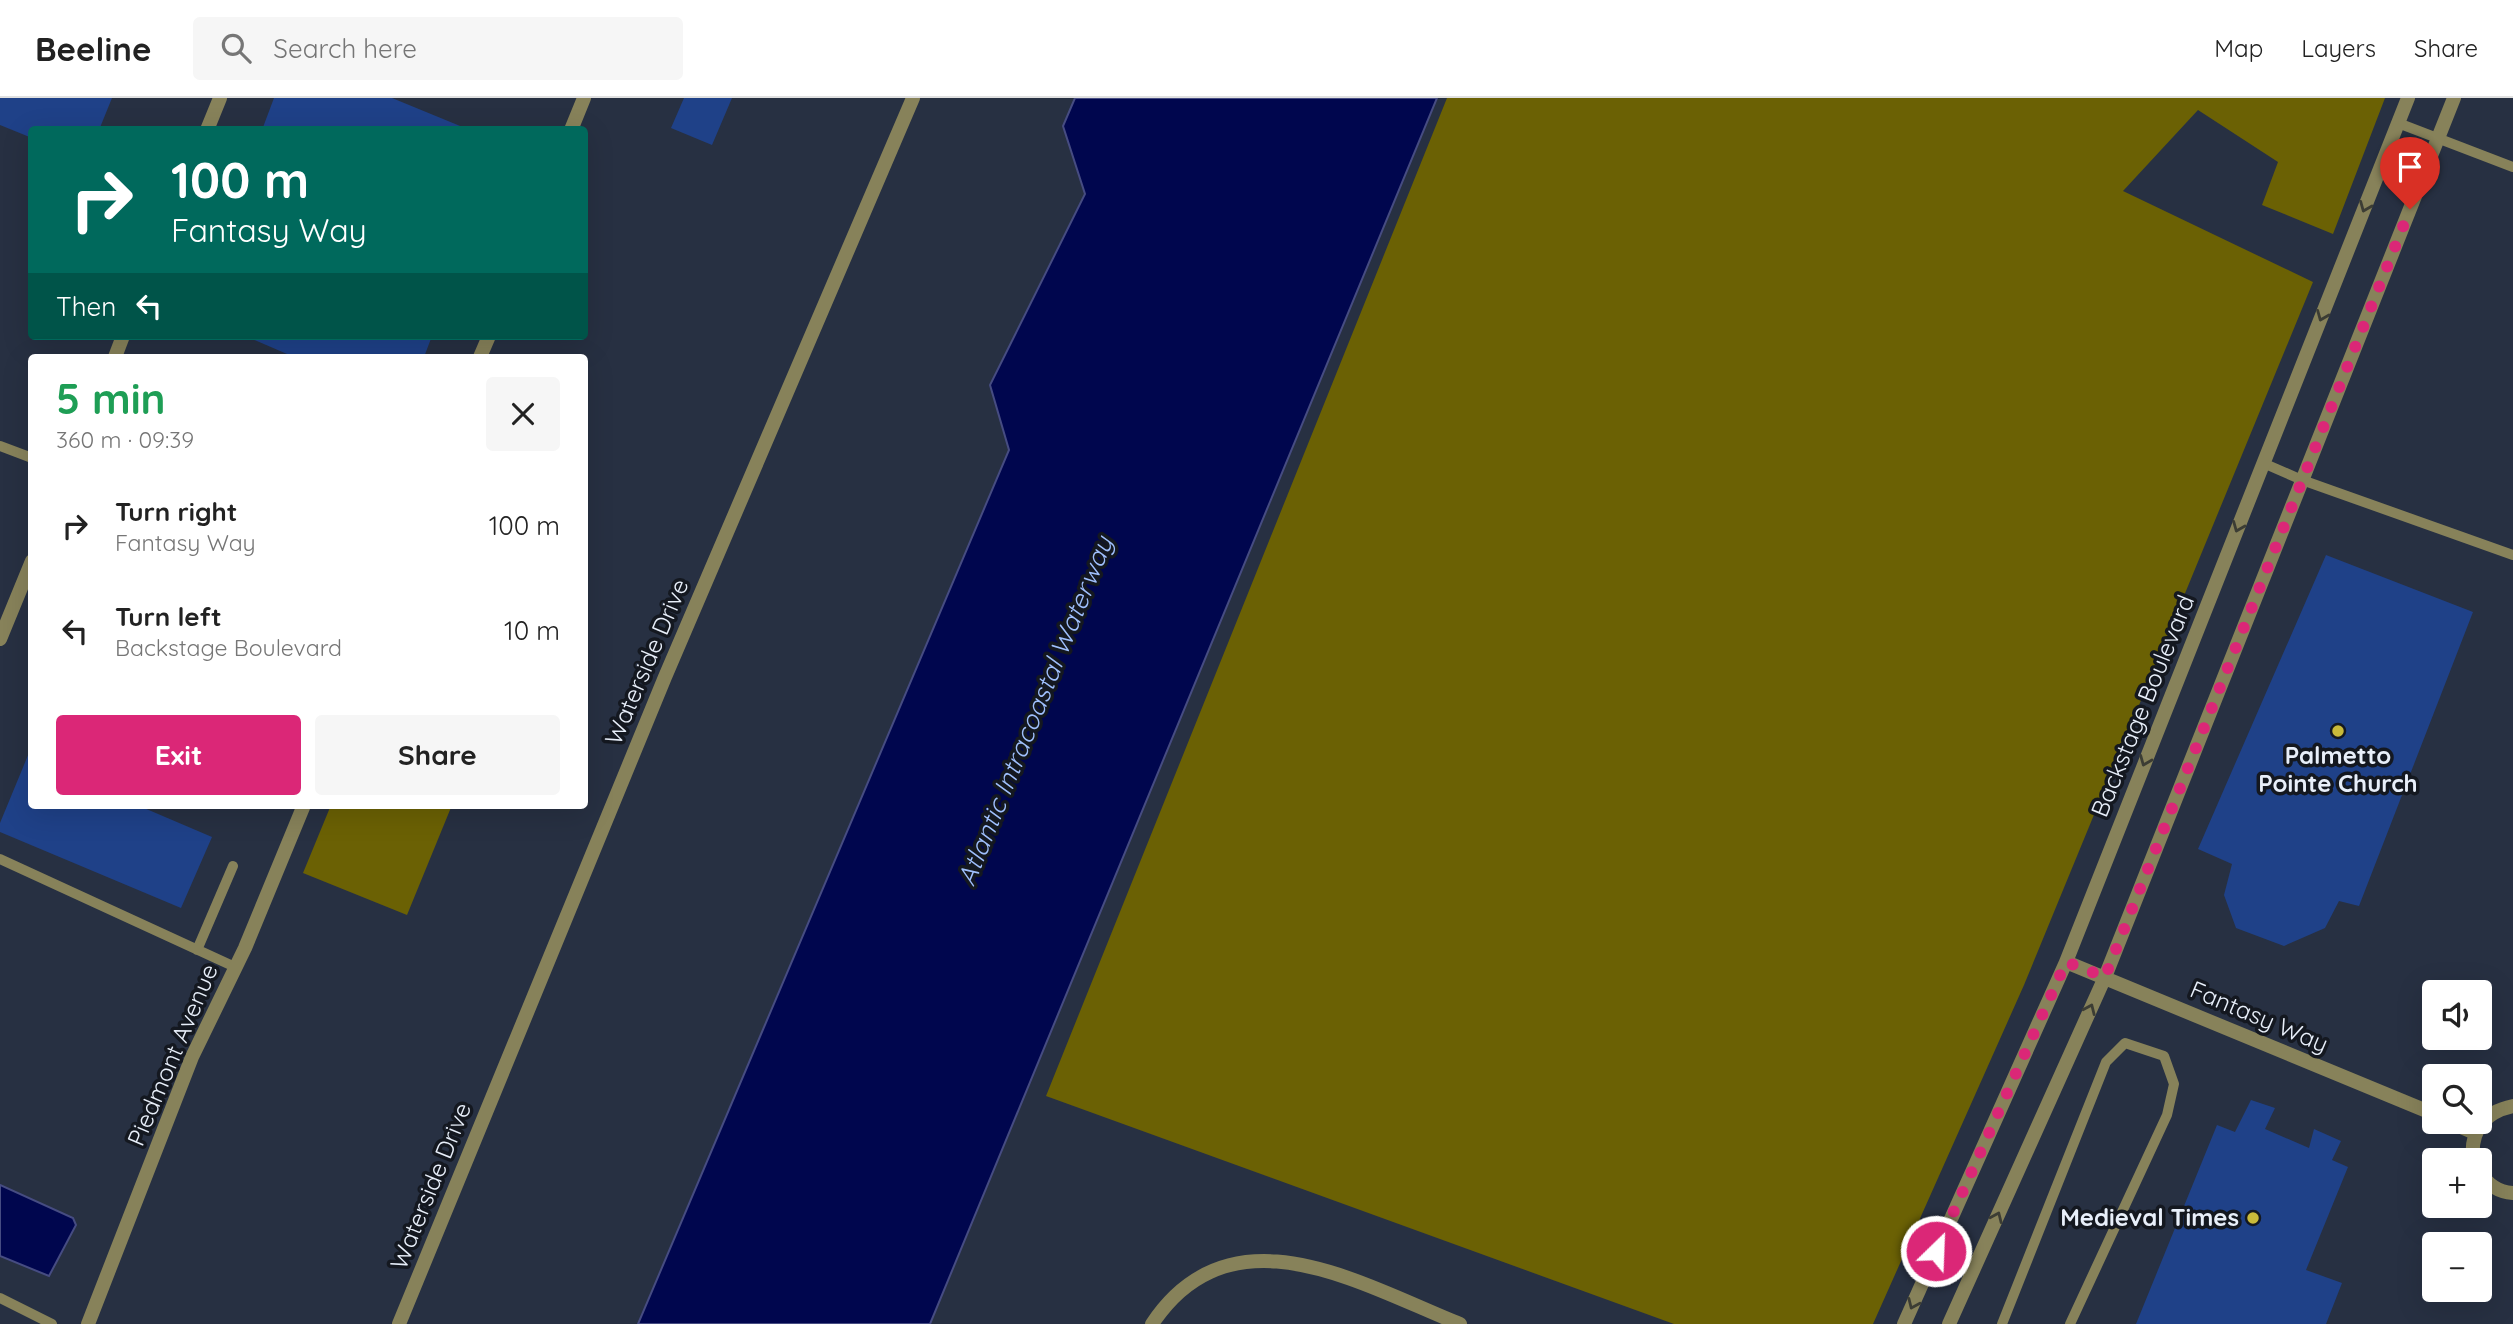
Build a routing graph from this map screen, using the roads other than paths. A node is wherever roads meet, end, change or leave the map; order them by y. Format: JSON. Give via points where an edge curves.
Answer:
{"nodes":[{"id":1,"x":220,"y":98,"type":"edge"},
{"id":2,"x":584,"y":98,"type":"edge"},
{"id":3,"x":913,"y":98,"type":"edge"},
{"id":4,"x":2408,"y":98,"type":"edge"},
{"id":5,"x":2454,"y":98,"type":"edge"},
{"id":6,"x":2398,"y":122,"type":"junction"},
{"id":7,"x":209,"y":126,"type":"edge"},
{"id":8,"x":573,"y":126,"type":"edge"},
{"id":9,"x":2439,"y":136,"type":"junction"},
{"id":10,"x":2513,"y":167,"type":"edge"},
{"id":11,"x":0,"y":446,"type":"edge"},
{"id":12,"x":28,"y":456,"type":"edge"},
{"id":13,"x":2263,"y":463,"type":"junction"},
{"id":14,"x":2302,"y":480,"type":"junction"},
{"id":15,"x":2513,"y":555,"type":"edge"},
{"id":16,"x":28,"y":571,"type":"edge"},
{"id":17,"x":0,"y":639,"type":"edge"},
{"id":18,"x":302,"y":809,"type":"edge"},
{"id":19,"x":0,"y":859,"type":"edge"},
{"id":20,"x":233,"y":866,"type":"dead end"},
{"id":21,"x":197,"y":950,"type":"junction"},
{"id":22,"x":2066,"y":962,"type":"junction"},
{"id":23,"x":235,"y":967,"type":"junction"},
{"id":24,"x":2105,"y":977,"type":"junction"},
{"id":25,"x":2513,"y":1106,"type":"edge"},
{"id":26,"x":2422,"y":1110,"type":"edge"},
{"id":27,"x":2492,"y":1113,"type":"edge"},
{"id":28,"x":2492,"y":1185,"type":"edge"},
{"id":29,"x":2513,"y":1193,"type":"edge"},
{"id":30,"x":0,"y":1298,"type":"edge"},
{"id":31,"x":52,"y":1324,"type":"edge"},
{"id":32,"x":88,"y":1324,"type":"edge"},
{"id":33,"x":399,"y":1324,"type":"edge"},
{"id":34,"x":1152,"y":1324,"type":"edge"},
{"id":35,"x":1460,"y":1324,"type":"edge"},
{"id":36,"x":1904,"y":1324,"type":"edge"},
{"id":37,"x":1950,"y":1324,"type":"edge"},
{"id":38,"x":2002,"y":1324,"type":"edge"},
{"id":39,"x":2070,"y":1324,"type":"edge"}],
"edges":[{"from":1,"to":7,"type":"street"},
{"from":2,"to":8,"type":"street"},
{"from":3,"to":33,"type":"street","name":"Waterside Drive","via":[[665,677]]},
{"from":4,"to":6,"type":"street","name":"Backstage Boulevard"},
{"from":5,"to":9,"type":"street"},
{"from":6,"to":9,"type":"lane"},
{"from":6,"to":13,"type":"street","name":"Backstage Boulevard","one_way":true},
{"from":9,"to":10,"type":"lane"},
{"from":9,"to":14,"type":"street"},
{"from":11,"to":12,"type":"lane"},
{"from":13,"to":14,"type":"lane"},
{"from":13,"to":22,"type":"street","name":"Backstage Boulevard","one_way":true},
{"from":14,"to":15,"type":"lane"},
{"from":14,"to":24,"type":"street"},
{"from":16,"to":17,"type":"street"},
{"from":18,"to":23,"type":"street","name":"Piedmont Avenue"},
{"from":19,"to":21,"type":"lane"},
{"from":20,"to":21,"type":"lane"},
{"from":21,"to":23,"type":"lane"},
{"from":22,"to":24,"type":"street","name":"Fantasy Way"},
{"from":22,"to":36,"type":"street","name":"Backstage Boulevard","one_way":true},
{"from":23,"to":32,"type":"street","name":"Piedmont Avenue","via":[[192,1057]]},
{"from":24,"to":26,"type":"street","name":"Fantasy Way"},
{"from":37,"to":24,"type":"street","one_way":true},
{"from":25,"to":27,"type":"street"},
{"from":28,"to":29,"type":"street"},
{"from":30,"to":31,"type":"lane"},
{"from":34,"to":35,"type":"street","via":[[1186,1285],[1222,1268],[1268,1259],[1311,1265]]},
{"from":38,"to":39,"type":"lane","via":[[2106,1062],[2124,1043],[2164,1056],[2174,1084],[2167,1115]]}]}
